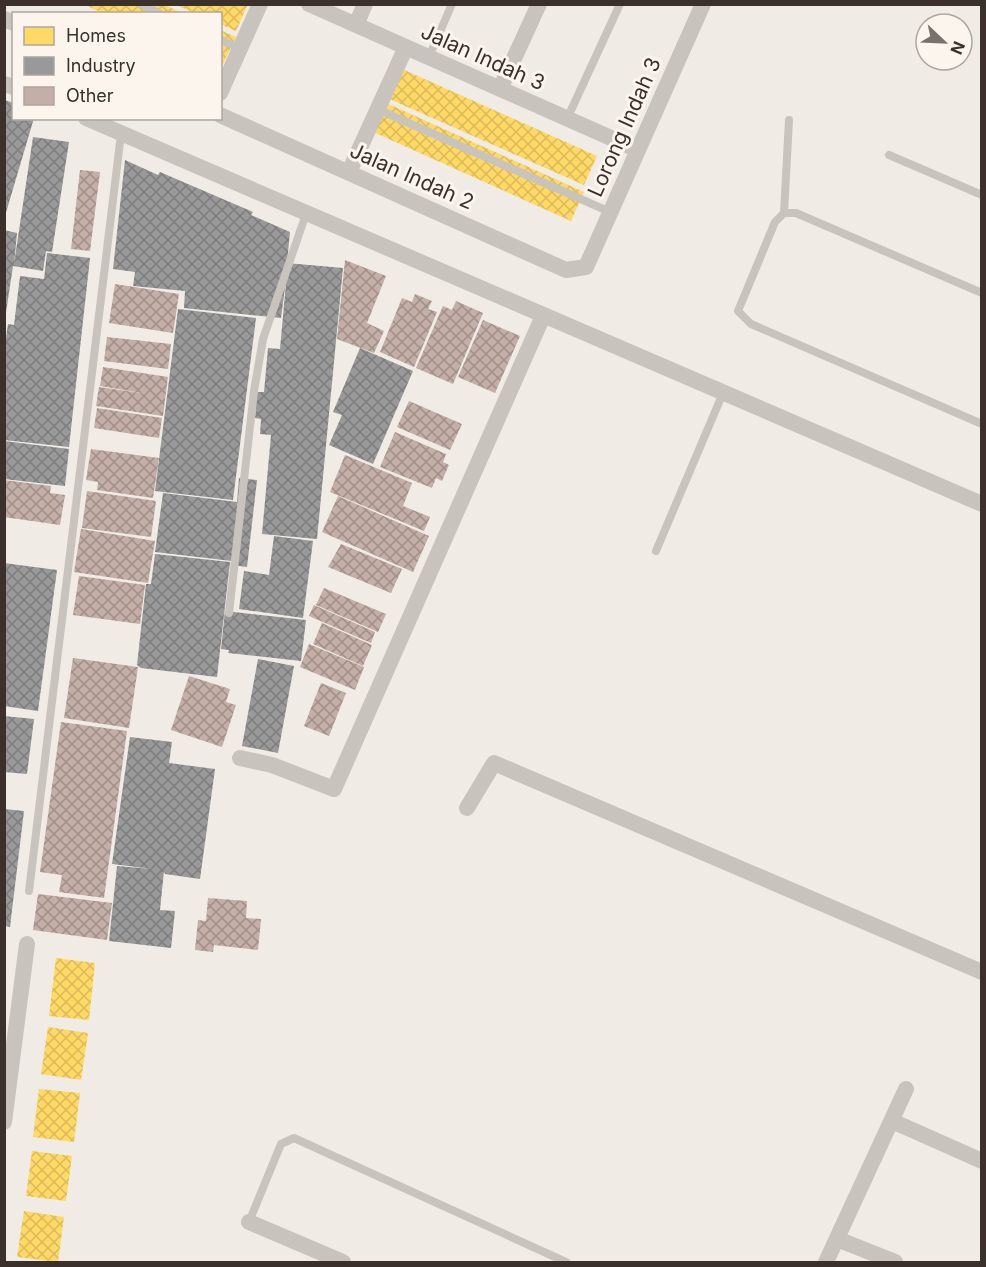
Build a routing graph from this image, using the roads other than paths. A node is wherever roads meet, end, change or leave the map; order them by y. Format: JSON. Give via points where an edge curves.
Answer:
{"nodes":[{"id":1,"x":141,"y":4,"type":"edge"},
{"id":2,"x":260,"y":4,"type":"edge"},
{"id":3,"x":309,"y":4,"type":"edge"},
{"id":4,"x":365,"y":4,"type":"edge"},
{"id":5,"x":452,"y":4,"type":"edge"},
{"id":6,"x":538,"y":4,"type":"edge"},
{"id":7,"x":620,"y":4,"type":"edge"},
{"id":8,"x":703,"y":4,"type":"edge"},
{"id":9,"x":157,"y":12,"type":"edge"},
{"id":10,"x":356,"y":25,"type":"junction"},
{"id":11,"x":222,"y":40,"type":"edge"},
{"id":12,"x":406,"y":47,"type":"junction"},
{"id":13,"x":240,"y":48,"type":"junction"},
{"id":14,"x":429,"y":57,"type":"junction"},
{"id":15,"x":222,"y":88,"type":"edge"},
{"id":16,"x":500,"y":89,"type":"junction"},
{"id":17,"x":377,"y":109,"type":"junction"},
{"id":18,"x":222,"y":116,"type":"edge"},
{"id":19,"x":567,"y":119,"type":"junction"},
{"id":20,"x":90,"y":120,"type":"edge"},
{"id":21,"x":789,"y":120,"type":"dead end"},
{"id":22,"x":121,"y":134,"type":"junction"},
{"id":23,"x":638,"y":150,"type":"junction"},
{"id":24,"x":889,"y":155,"type":"dead end"},
{"id":25,"x":349,"y":172,"type":"junction"},
{"id":26,"x":981,"y":195,"type":"edge"},
{"id":27,"x":610,"y":212,"type":"junction"},
{"id":28,"x":306,"y":213,"type":"junction"},
{"id":29,"x":784,"y":213,"type":"junction"},
{"id":30,"x":586,"y":267,"type":"joint"},
{"id":31,"x":981,"y":293,"type":"edge"},
{"id":32,"x":543,"y":316,"type":"junction"},
{"id":33,"x":723,"y":393,"type":"junction"},
{"id":34,"x":981,"y":424,"type":"edge"},
{"id":35,"x":981,"y":504,"type":"edge"},
{"id":36,"x":656,"y":551,"type":"dead end"},
{"id":37,"x":229,"y":614,"type":"dead end"},
{"id":38,"x":240,"y":758,"type":"dead end"},
{"id":39,"x":467,"y":808,"type":"dead end"},
{"id":40,"x":29,"y":891,"type":"dead end"},
{"id":41,"x":27,"y":944,"type":"dead end"},
{"id":42,"x":981,"y":972,"type":"edge"},
{"id":43,"x":906,"y":1089,"type":"dead end"},
{"id":44,"x":891,"y":1121,"type":"junction"},
{"id":45,"x":4,"y":1122,"type":"edge"},
{"id":46,"x":981,"y":1161,"type":"edge"},
{"id":47,"x":249,"y":1222,"type":"joint"},
{"id":48,"x":837,"y":1239,"type":"junction"},
{"id":49,"x":343,"y":1263,"type":"edge"},
{"id":50,"x":566,"y":1263,"type":"edge"},
{"id":51,"x":826,"y":1263,"type":"edge"},
{"id":52,"x":895,"y":1263,"type":"edge"}],
"edges":[{"from":1,"to":9,"type":"lane"},
{"from":2,"to":13,"type":"street"},
{"from":3,"to":10,"type":"street","name":"Jalan Indah 3"},
{"from":4,"to":10,"type":"street"},
{"from":5,"to":14,"type":"lane"},
{"from":6,"to":16,"type":"street"},
{"from":7,"to":19,"type":"lane"},
{"from":8,"to":23,"type":"street","name":"Lorong Indah 3"},
{"from":10,"to":12,"type":"street","name":"Jalan Indah 3"},
{"from":11,"to":13,"type":"lane"},
{"from":12,"to":14,"type":"street","name":"Jalan Indah 3"},
{"from":12,"to":17,"type":"street"},
{"from":13,"to":15,"type":"street"},
{"from":14,"to":16,"type":"street","name":"Jalan Indah 3"},
{"from":16,"to":19,"type":"street","name":"Jalan Indah 3"},
{"from":17,"to":25,"type":"street"},
{"from":17,"to":27,"type":"lane"},
{"from":18,"to":25,"type":"street","name":"Jalan Indah 2"},
{"from":19,"to":23,"type":"street","name":"Jalan Indah 3"},
{"from":20,"to":22,"type":"street"},
{"from":21,"to":29,"type":"lane"},
{"from":22,"to":28,"type":"street"},
{"from":22,"to":40,"type":"lane"},
{"from":23,"to":27,"type":"street","name":"Lorong Indah 3"},
{"from":24,"to":26,"type":"lane"},
{"from":25,"to":30,"type":"street","name":"Jalan Indah 2","via":[[566,270]]},
{"from":27,"to":30,"type":"street","name":"Lorong Indah 3"},
{"from":28,"to":32,"type":"street"},
{"from":28,"to":37,"type":"lane","via":[[263,339]]},
{"from":29,"to":31,"type":"lane","via":[[796,213]]},
{"from":29,"to":34,"type":"lane","via":[[775,222],[738,311],[751,324]]},
{"from":32,"to":33,"type":"street"},
{"from":32,"to":38,"type":"street","via":[[334,789],[272,765]]},
{"from":33,"to":35,"type":"street"},
{"from":33,"to":36,"type":"lane"},
{"from":39,"to":42,"type":"street","via":[[494,763]]},
{"from":41,"to":45,"type":"street"},
{"from":43,"to":44,"type":"street"},
{"from":44,"to":46,"type":"street"},
{"from":44,"to":48,"type":"street"},
{"from":47,"to":49,"type":"street"},
{"from":47,"to":50,"type":"lane","via":[[281,1144],[294,1138]]},
{"from":48,"to":51,"type":"street"},
{"from":48,"to":52,"type":"street"}]}
